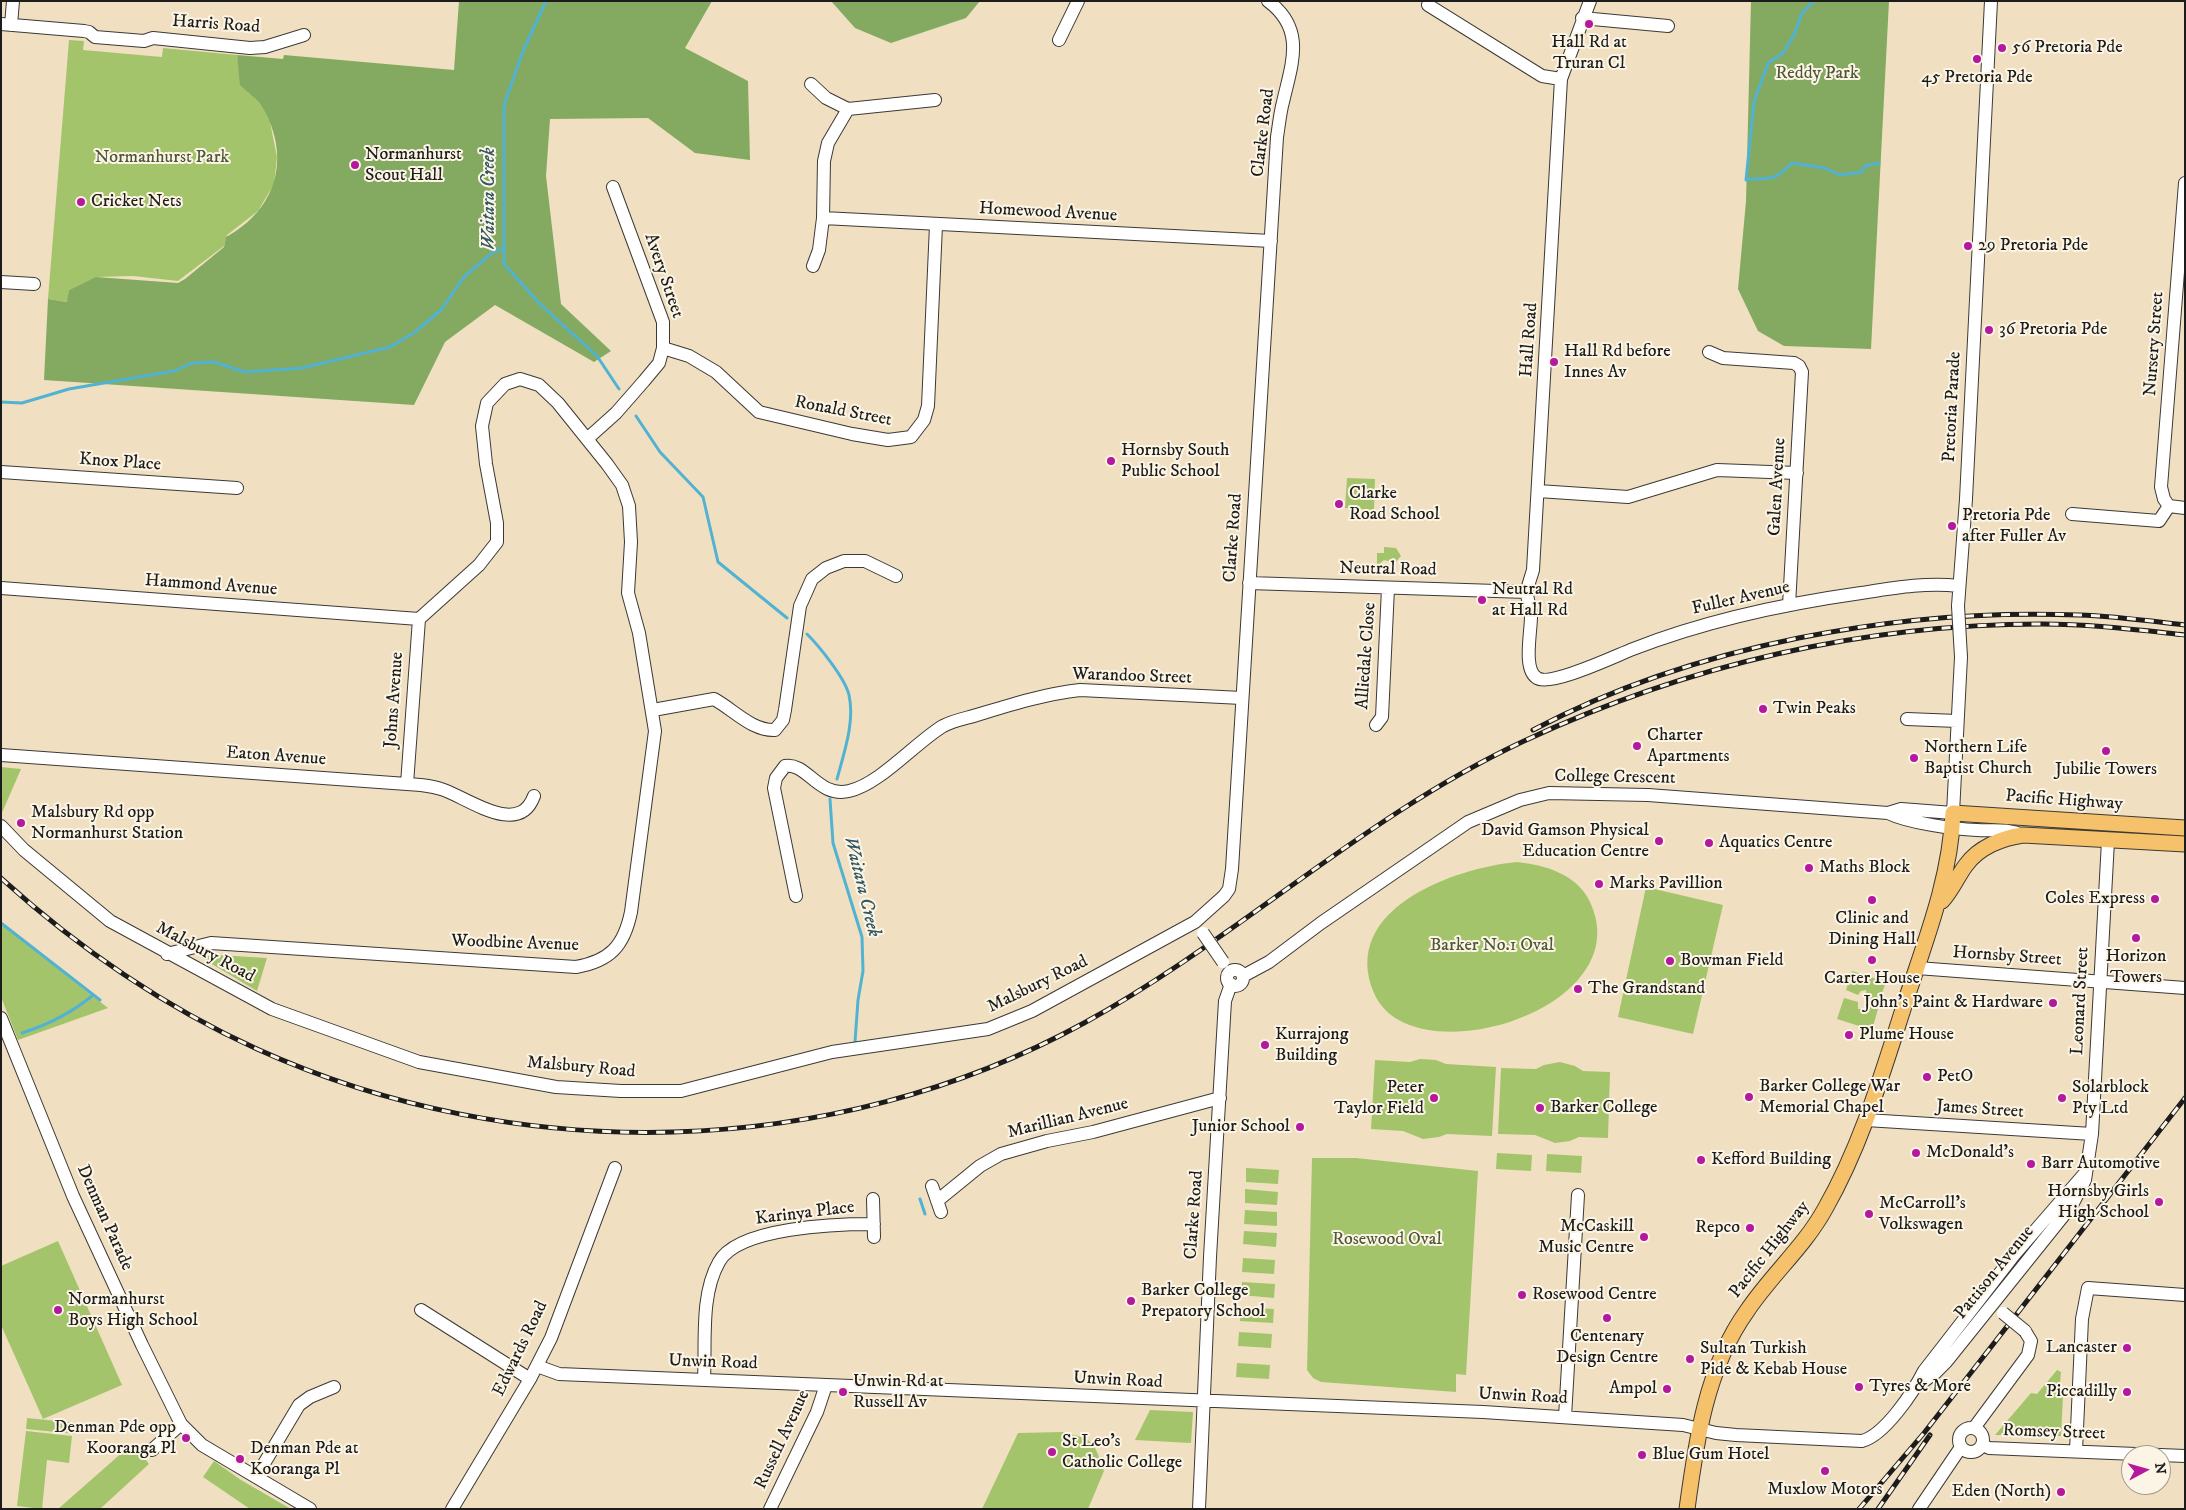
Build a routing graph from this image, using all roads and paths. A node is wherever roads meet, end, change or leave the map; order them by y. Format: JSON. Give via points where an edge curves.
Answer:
{"nodes":[{"id":1,"x":13,"y":1,"type":"edge"},
{"id":2,"x":1078,"y":1,"type":"edge"},
{"id":3,"x":1268,"y":1,"type":"edge"},
{"id":4,"x":1590,"y":1,"type":"edge"},
{"id":5,"x":1991,"y":1,"type":"edge"},
{"id":6,"x":1428,"y":5,"type":"dead end"},
{"id":7,"x":1582,"y":18,"type":"junction"},
{"id":8,"x":6,"y":24,"type":"edge"},
{"id":9,"x":1668,"y":26,"type":"dead end"},
{"id":10,"x":304,"y":35,"type":"dead end"},
{"id":11,"x":1059,"y":40,"type":"dead end"},
{"id":12,"x":1562,"y":79,"type":"junction"},
{"id":13,"x":811,"y":84,"type":"dead end"},
{"id":14,"x":935,"y":100,"type":"dead end"},
{"id":15,"x":848,"y":109,"type":"junction"},
{"id":16,"x":2185,"y":182,"type":"edge"},
{"id":17,"x":613,"y":187,"type":"dead end"},
{"id":18,"x":823,"y":218,"type":"junction"},
{"id":19,"x":936,"y":225,"type":"junction"},
{"id":20,"x":1271,"y":241,"type":"junction"},
{"id":21,"x":813,"y":266,"type":"dead end"},
{"id":22,"x":1,"y":282,"type":"edge"},
{"id":23,"x":34,"y":284,"type":"dead end"},
{"id":24,"x":663,"y":348,"type":"junction"},
{"id":25,"x":1709,"y":352,"type":"dead end"},
{"id":26,"x":587,"y":439,"type":"junction"},
{"id":27,"x":1,"y":472,"type":"edge"},
{"id":28,"x":1797,"y":473,"type":"junction"},
{"id":29,"x":237,"y":488,"type":"dead end"},
{"id":30,"x":1538,"y":491,"type":"junction"},
{"id":31,"x":2169,"y":506,"type":"junction"},
{"id":32,"x":2185,"y":508,"type":"edge"},
{"id":33,"x":2072,"y":514,"type":"dead end"},
{"id":34,"x":896,"y":576,"type":"dead end"},
{"id":35,"x":1249,"y":584,"type":"junction"},
{"id":36,"x":1959,"y":586,"type":"junction"},
{"id":37,"x":1,"y":588,"type":"edge"},
{"id":38,"x":1388,"y":588,"type":"junction"},
{"id":39,"x":1527,"y":592,"type":"junction"},
{"id":40,"x":1789,"y":604,"type":"junction"},
{"id":41,"x":419,"y":619,"type":"junction"},
{"id":42,"x":1539,"y":680,"type":"joint"},
{"id":43,"x":1242,"y":698,"type":"junction"},
{"id":44,"x":653,"y":710,"type":"junction"},
{"id":45,"x":1907,"y":719,"type":"dead end"},
{"id":46,"x":1957,"y":721,"type":"junction"},
{"id":47,"x":1376,"y":725,"type":"dead end"},
{"id":48,"x":1,"y":755,"type":"edge"},
{"id":49,"x":407,"y":784,"type":"junction"},
{"id":50,"x":534,"y":796,"type":"dead end"},
{"id":51,"x":1953,"y":820,"type":"junction"},
{"id":52,"x":1,"y":826,"type":"edge"},
{"id":53,"x":2185,"y":828,"type":"edge"},
{"id":54,"x":2023,"y":835,"type":"junction"},
{"id":55,"x":2108,"y":841,"type":"junction"},
{"id":56,"x":2185,"y":844,"type":"edge"},
{"id":57,"x":796,"y":896,"type":"dead end"},
{"id":58,"x":1938,"y":906,"type":"junction"},
{"id":59,"x":1195,"y":922,"type":"junction"},
{"id":60,"x":167,"y":954,"type":"junction"},
{"id":61,"x":1227,"y":966,"type":"junction"},
{"id":62,"x":1917,"y":968,"type":"junction"},
{"id":63,"x":1243,"y":976,"type":"junction"},
{"id":64,"x":2098,"y":981,"type":"junction"},
{"id":65,"x":1231,"y":984,"type":"junction"},
{"id":66,"x":2185,"y":988,"type":"edge"},
{"id":67,"x":1,"y":1018,"type":"edge"},
{"id":68,"x":1220,"y":1098,"type":"junction"},
{"id":69,"x":1866,"y":1120,"type":"junction"},
{"id":70,"x":2092,"y":1134,"type":"junction"},
{"id":71,"x":615,"y":1168,"type":"dead end"},
{"id":72,"x":2087,"y":1168,"type":"junction"},
{"id":73,"x":932,"y":1186,"type":"dead end"},
{"id":74,"x":1578,"y":1195,"type":"dead end"},
{"id":75,"x":873,"y":1199,"type":"dead end"},
{"id":76,"x":874,"y":1224,"type":"junction"},
{"id":77,"x":874,"y":1237,"type":"dead end"},
{"id":78,"x":2185,"y":1295,"type":"edge"},
{"id":79,"x":1992,"y":1305,"type":"junction"},
{"id":80,"x":421,"y":1310,"type":"dead end"},
{"id":81,"x":537,"y":1366,"type":"junction"},
{"id":82,"x":530,"y":1378,"type":"junction"},
{"id":83,"x":704,"y":1379,"type":"junction"},
{"id":84,"x":826,"y":1385,"type":"junction"},
{"id":85,"x":1917,"y":1386,"type":"junction"},
{"id":86,"x":334,"y":1387,"type":"dead end"},
{"id":87,"x":1204,"y":1402,"type":"junction"},
{"id":88,"x":1565,"y":1417,"type":"junction"},
{"id":89,"x":181,"y":1424,"type":"junction"},
{"id":90,"x":1974,"y":1428,"type":"junction"},
{"id":91,"x":1699,"y":1429,"type":"junction"},
{"id":92,"x":1983,"y":1445,"type":"junction"},
{"id":93,"x":1961,"y":1447,"type":"junction"},
{"id":94,"x":152,"y":1450,"type":"dead end"},
{"id":95,"x":2076,"y":1451,"type":"junction"},
{"id":96,"x":2185,"y":1456,"type":"edge"},
{"id":97,"x":256,"y":1477,"type":"junction"},
{"id":98,"x":310,"y":1509,"type":"edge"},
{"id":99,"x":452,"y":1509,"type":"edge"},
{"id":100,"x":770,"y":1509,"type":"edge"},
{"id":101,"x":1199,"y":1509,"type":"edge"},
{"id":102,"x":1687,"y":1509,"type":"edge"},
{"id":103,"x":1919,"y":1509,"type":"edge"}],
"edges":[{"from":1,"to":8,"type":"street"},
{"from":2,"to":11,"type":"street"},
{"from":3,"to":20,"type":"street","name":"Clarke Road","via":[[1287,21],[1294,48],[1277,137]]},
{"from":4,"to":7,"type":"street","name":"Hall Road"},
{"from":5,"to":36,"type":"street","name":"Pretoria Parade"},
{"from":6,"to":12,"type":"street","via":[[1542,76]]},
{"from":7,"to":9,"type":"street"},
{"from":7,"to":12,"type":"street","name":"Hall Road"},
{"from":8,"to":10,"type":"street","name":"Harris Road","via":[[90,32],[96,28],[144,32],[153,38],[250,48]]},
{"from":12,"to":30,"type":"street","name":"Hall Road"},
{"from":13,"to":15,"type":"street","via":[[826,98]]},
{"from":14,"to":15,"type":"street"},
{"from":15,"to":18,"type":"street","via":[[828,143],[824,161]]},
{"from":16,"to":31,"type":"street","name":"Nursery Street","via":[[2161,487]]},
{"from":17,"to":24,"type":"street","name":"Avery Street","via":[[662,322]]},
{"from":18,"to":19,"type":"street","name":"Homewood Avenue"},
{"from":18,"to":21,"type":"street","via":[[819,250]]},
{"from":19,"to":20,"type":"street","name":"Homewood Avenue"},
{"from":19,"to":24,"type":"street","name":"Ronald Street","via":[[928,406],[924,420],[911,436],[888,440],[759,412],[716,372],[690,356]]},
{"from":20,"to":35,"type":"street","name":"Clarke Road"},
{"from":22,"to":23,"type":"street"},
{"from":24,"to":26,"type":"street","name":"Avery Street","via":[[659,363],[644,381]]},
{"from":25,"to":28,"type":"street","name":"Galen Avenue","via":[[1723,358],[1797,364],[1802,372]]},
{"from":26,"to":41,"type":"street","name":"Woodbine Avenue","via":[[538,386],[520,379],[505,384],[487,403],[482,426],[498,523],[497,542],[479,564]]},
{"from":26,"to":44,"type":"street","name":"Woodbine Avenue","via":[[622,485],[629,506],[628,592]]},
{"from":27,"to":29,"type":"street","name":"Knox Place"},
{"from":28,"to":30,"type":"street","via":[[1717,470],[1628,497]]},
{"from":28,"to":40,"type":"street","name":"Galen Avenue"},
{"from":30,"to":39,"type":"street","name":"Hall Road","via":[[1533,570]]},
{"from":31,"to":32,"type":"street"},
{"from":31,"to":33,"type":"street","via":[[2159,521]]},
{"from":34,"to":44,"type":"street","via":[[865,561],[844,560],[812,579],[800,606],[783,720],[775,730],[757,727],[714,699]]},
{"from":35,"to":38,"type":"street","name":"Neutral Road"},
{"from":35,"to":43,"type":"street","name":"Clarke Road"},
{"from":36,"to":40,"type":"street","name":"Fuller Avenue","via":[[1880,590]]},
{"from":36,"to":46,"type":"street","name":"Pretoria Parade","bridge":true,"via":[[1961,657]]},
{"from":37,"to":41,"type":"street","name":"Hammond Avenue"},
{"from":38,"to":39,"type":"street","name":"Neutral Road"},
{"from":38,"to":47,"type":"street","name":"Alliedale Close","via":[[1382,717]]},
{"from":39,"to":42,"type":"street","name":"Hall Road","via":[[1532,615],[1530,668]]},
{"from":40,"to":42,"type":"street","name":"Fuller Avenue","via":[[1709,622],[1565,676]]},
{"from":41,"to":49,"type":"street","name":"Johns Avenue"},
{"from":43,"to":57,"type":"street","name":"Warandoo Street","via":[[1080,690],[1054,693],[946,724],[866,784],[842,792],[814,782],[801,769],[784,766],[774,788]]},
{"from":43,"to":59,"type":"street","name":"Clarke Road","via":[[1231,882],[1224,896]]},
{"from":44,"to":60,"type":"street","name":"Woodbine Avenue","via":[[655,731],[627,932],[620,944],[593,964],[576,967],[211,943]]},
{"from":45,"to":46,"type":"street"},
{"from":46,"to":51,"type":"street","name":"Pretoria Parade"},
{"from":48,"to":49,"type":"street","name":"Eaton Avenue"},
{"from":49,"to":50,"type":"street","name":"Eaton Avenue","via":[[444,790],[478,807],[511,814],[526,809]]},
{"from":51,"to":53,"type":"main road","name":"Pacific Highway"},
{"from":51,"to":54,"type":"street","name":"Pacific Highway","via":[[1974,830],[2010,829]]},
{"from":51,"to":58,"type":"main road","name":"Pacific Highway"},
{"from":51,"to":63,"type":"street","name":"College Crescent","via":[[1901,809],[1888,813],[1648,795],[1549,793],[1520,800],[1468,822],[1269,962]]},
{"from":52,"to":60,"type":"street","name":"Malsbury Road","via":[[24,850],[110,921]]},
{"from":54,"to":55,"type":"main road","name":"Pacific Highway"},
{"from":54,"to":58,"type":"main road","name":"Pacific Highway","via":[[2007,838],[1979,852],[1967,863]]},
{"from":55,"to":56,"type":"main road","name":"Pacific Highway"},
{"from":55,"to":64,"type":"street","name":"Leonard Street"},
{"from":58,"to":62,"type":"main road","name":"Pacific Highway"},
{"from":59,"to":60,"type":"street","name":"Malsbury Road","via":[[1040,1007],[988,1029],[832,1052],[681,1091],[556,1087],[419,1062],[272,1009]]},
{"from":59,"to":61,"type":"street","bridge":true},
{"from":61,"to":63,"type":"street"},
{"from":61,"to":65,"type":"street","name":"Clarke Road"},
{"from":62,"to":64,"type":"street","name":"Hornsby Street"},
{"from":62,"to":69,"type":"main road","name":"Pacific Highway"},
{"from":63,"to":65,"type":"street","name":"College Crescent","via":[[1239,985]]},
{"from":64,"to":66,"type":"street","name":"Hornsby Street"},
{"from":64,"to":70,"type":"street","name":"Leonard Street"},
{"from":65,"to":68,"type":"street","name":"Clarke Road","via":[[1225,1001]]},
{"from":67,"to":89,"type":"street","name":"Denman Parade","via":[[73,1196]]},
{"from":68,"to":73,"type":"street","name":"Marillian Avenue","via":[[1001,1154],[980,1166],[939,1206]]},
{"from":68,"to":87,"type":"street","name":"Clarke Road"},
{"from":69,"to":70,"type":"street","name":"James Street"},
{"from":69,"to":91,"type":"main road","name":"Pacific Highway","via":[[1844,1172],[1814,1227],[1801,1247],[1759,1294],[1736,1329]]},
{"from":70,"to":72,"type":"street","name":"Leonard Street"},
{"from":71,"to":81,"type":"street","name":"Edwards Road","via":[[551,1338]]},
{"from":72,"to":79,"type":"street","name":"Pattison Avenue","via":[[2072,1205]]},
{"from":72,"to":85,"type":"street","name":"Pattison Avenue","via":[[2014,1254],[1924,1371]]},
{"from":74,"to":88,"type":"street"},
{"from":75,"to":76,"type":"street","name":"Karinya Place"},
{"from":76,"to":77,"type":"street","name":"Karinya Place"},
{"from":76,"to":83,"type":"street","name":"Karinya Place","via":[[837,1224],[752,1237],[734,1247],[719,1261],[709,1294]]},
{"from":78,"to":95,"type":"street","via":[[2088,1288],[2082,1319]]},
{"from":79,"to":85,"type":"street","name":"Pattison Avenue","via":[[1946,1362]]},
{"from":79,"to":90,"type":"street","bridge":true,"via":[[2025,1331],[2031,1341],[2028,1355]]},
{"from":80,"to":82,"type":"street"},
{"from":81,"to":82,"type":"street","name":"Edwards Road"},
{"from":81,"to":83,"type":"street","name":"Unwin Road","via":[[559,1374]]},
{"from":82,"to":99,"type":"street","name":"Edwards Road"},
{"from":83,"to":84,"type":"street","name":"Unwin Road"},
{"from":84,"to":87,"type":"street","name":"Unwin Road"},
{"from":84,"to":100,"type":"street","name":"Russell Avenue","via":[[817,1412]]},
{"from":85,"to":91,"type":"street","name":"Pattison Avenue","via":[[1876,1435],[1858,1441],[1736,1435]]},
{"from":86,"to":97,"type":"street","via":[[299,1405]]},
{"from":87,"to":88,"type":"street","name":"Unwin Road"},
{"from":87,"to":101,"type":"street","name":"Clarke Road"},
{"from":88,"to":91,"type":"street","name":"Unwin Road","via":[[1683,1425]]},
{"from":89,"to":94,"type":"street"},
{"from":89,"to":97,"type":"street","name":"Denman Parade","via":[[202,1445]]},
{"from":90,"to":92,"type":"street","via":[[1981,1433]]},
{"from":90,"to":93,"type":"street","via":[[1960,1434]]},
{"from":91,"to":102,"type":"main road","name":"Pacific Highway"},
{"from":92,"to":93,"type":"street","via":[[1974,1452],[1966,1452]]},
{"from":92,"to":95,"type":"street","name":"Romsey Street","via":[[1989,1448]]},
{"from":93,"to":103,"type":"street"},
{"from":95,"to":96,"type":"street","name":"Romsey Street"},
{"from":97,"to":98,"type":"street","name":"Denman Parade"}]}
